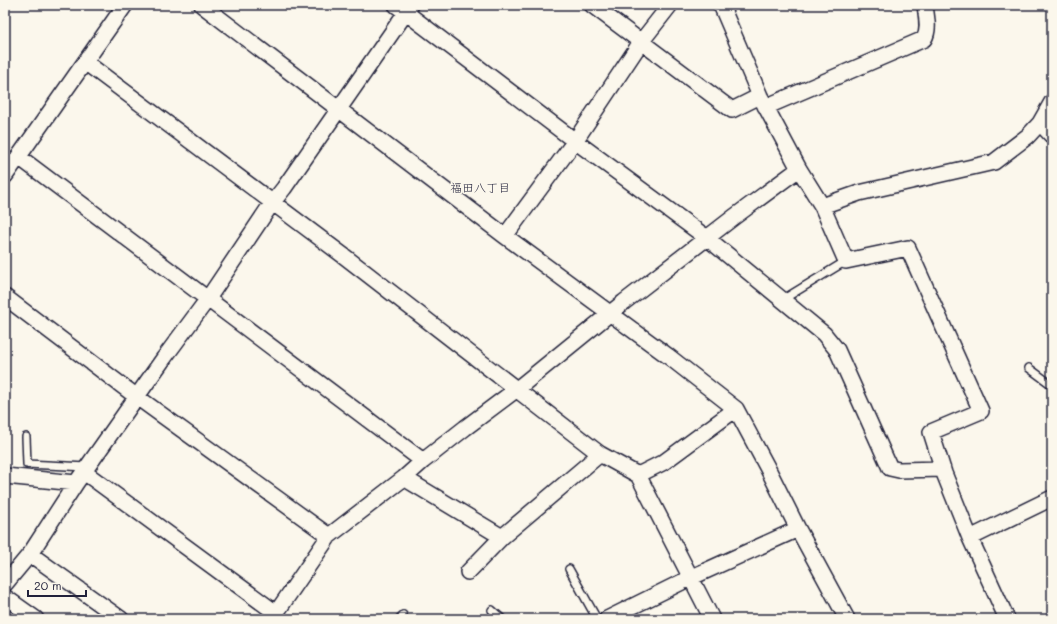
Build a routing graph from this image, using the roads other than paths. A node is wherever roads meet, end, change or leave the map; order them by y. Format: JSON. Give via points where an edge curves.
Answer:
{"nodes":[{"id":1,"x":125,"y":5,"type":"edge"},
{"id":2,"x":202,"y":5,"type":"edge"},
{"id":3,"x":592,"y":5,"type":"edge"},
{"id":4,"x":670,"y":5,"type":"edge"},
{"id":5,"x":721,"y":5,"type":"edge"},
{"id":6,"x":925,"y":5,"type":"edge"},
{"id":7,"x":404,"y":7,"type":"edge"},
{"id":8,"x":641,"y":42,"type":"junction"},
{"id":9,"x":85,"y":62,"type":"junction"},
{"id":10,"x":762,"y":101,"type":"junction"},
{"id":11,"x":1052,"y":102,"type":"edge"},
{"id":12,"x":338,"y":109,"type":"junction"},
{"id":13,"x":1040,"y":123,"type":"junction"},
{"id":14,"x":1052,"y":136,"type":"edge"},
{"id":15,"x":575,"y":141,"type":"junction"},
{"id":16,"x":19,"y":157,"type":"junction"},
{"id":17,"x":799,"y":169,"type":"junction"},
{"id":18,"x":5,"y":176,"type":"edge"},
{"id":19,"x":272,"y":203,"type":"junction"},
{"id":20,"x":822,"y":206,"type":"junction"},
{"id":21,"x":505,"y":236,"type":"junction"},
{"id":22,"x":707,"y":238,"type":"junction"},
{"id":23,"x":846,"y":261,"type":"junction"},
{"id":24,"x":5,"y":297,"type":"edge"},
{"id":25,"x":207,"y":300,"type":"junction"},
{"id":26,"x":782,"y":300,"type":"junction"},
{"id":27,"x":609,"y":314,"type":"junction"},
{"id":28,"x":1029,"y":368,"type":"dead end"},
{"id":29,"x":1052,"y":385,"type":"edge"},
{"id":30,"x":516,"y":389,"type":"junction"},
{"id":31,"x":137,"y":397,"type":"junction"},
{"id":32,"x":736,"y":409,"type":"junction"},
{"id":33,"x":26,"y":437,"type":"dead end"},
{"id":34,"x":600,"y":454,"type":"junction"},
{"id":35,"x":423,"y":461,"type":"junction"},
{"id":36,"x":943,"y":469,"type":"junction"},
{"id":37,"x":83,"y":474,"type":"junction"},
{"id":38,"x":638,"y":475,"type":"junction"},
{"id":39,"x":5,"y":476,"type":"edge"},
{"id":40,"x":404,"y":478,"type":"junction"},
{"id":41,"x":1052,"y":498,"type":"edge"},
{"id":42,"x":798,"y":529,"type":"junction"},
{"id":43,"x":329,"y":536,"type":"junction"},
{"id":44,"x":502,"y":537,"type":"junction"},
{"id":45,"x":970,"y":538,"type":"junction"},
{"id":46,"x":30,"y":554,"type":"junction"},
{"id":47,"x":569,"y":570,"type":"dead end"},
{"id":48,"x":468,"y":572,"type":"dead end"},
{"id":49,"x":690,"y":578,"type":"junction"},
{"id":50,"x":5,"y":584,"type":"edge"},
{"id":51,"x":5,"y":597,"type":"edge"},
{"id":52,"x":492,"y":610,"type":"dead end"},
{"id":53,"x":274,"y":616,"type":"edge"},
{"id":54,"x":36,"y":619,"type":"edge"},
{"id":55,"x":122,"y":619,"type":"edge"},
{"id":56,"x":502,"y":619,"type":"edge"},
{"id":57,"x":597,"y":619,"type":"edge"},
{"id":58,"x":606,"y":619,"type":"edge"},
{"id":59,"x":712,"y":619,"type":"edge"},
{"id":60,"x":847,"y":619,"type":"edge"},
{"id":61,"x":1007,"y":619,"type":"edge"}],
"edges":[{"from":1,"to":9,"type":"street"},
{"from":2,"to":12,"type":"street"},
{"from":3,"to":8,"type":"street"},
{"from":4,"to":8,"type":"street"},
{"from":5,"to":10,"type":"street"},
{"from":6,"to":10,"type":"street","via":[[927,23],[924,39],[770,105]]},
{"from":7,"to":12,"type":"street"},
{"from":7,"to":15,"type":"street"},
{"from":8,"to":10,"type":"street","via":[[732,110]]},
{"from":8,"to":15,"type":"street"},
{"from":9,"to":16,"type":"street"},
{"from":9,"to":19,"type":"street"},
{"from":10,"to":17,"type":"street"},
{"from":11,"to":13,"type":"street"},
{"from":12,"to":19,"type":"street"},
{"from":12,"to":21,"type":"street"},
{"from":13,"to":14,"type":"street"},
{"from":13,"to":20,"type":"street","via":[[1028,136],[994,162],[859,194]]},
{"from":15,"to":21,"type":"street"},
{"from":15,"to":22,"type":"street"},
{"from":16,"to":18,"type":"street"},
{"from":16,"to":25,"type":"street"},
{"from":17,"to":20,"type":"street"},
{"from":17,"to":22,"type":"street"},
{"from":19,"to":25,"type":"street"},
{"from":19,"to":30,"type":"street"},
{"from":20,"to":23,"type":"street"},
{"from":21,"to":27,"type":"street"},
{"from":22,"to":26,"type":"street"},
{"from":22,"to":27,"type":"street"},
{"from":23,"to":26,"type":"lane"},
{"from":23,"to":36,"type":"street","via":[[908,248],[981,411],[932,432]]},
{"from":24,"to":31,"type":"street"},
{"from":25,"to":31,"type":"street"},
{"from":25,"to":35,"type":"street"},
{"from":26,"to":36,"type":"street","via":[[824,334],[837,350],[890,468]]},
{"from":27,"to":30,"type":"street"},
{"from":27,"to":32,"type":"street"},
{"from":28,"to":29,"type":"lane"},
{"from":30,"to":34,"type":"street"},
{"from":30,"to":35,"type":"street"},
{"from":31,"to":37,"type":"street"},
{"from":31,"to":43,"type":"street"},
{"from":32,"to":38,"type":"street","via":[[664,462]]},
{"from":32,"to":42,"type":"street"},
{"from":33,"to":37,"type":"lane","via":[[28,464]]},
{"from":34,"to":38,"type":"street"},
{"from":34,"to":44,"type":"street"},
{"from":35,"to":40,"type":"street"},
{"from":36,"to":45,"type":"street"},
{"from":37,"to":39,"type":"street"},
{"from":37,"to":46,"type":"street"},
{"from":37,"to":53,"type":"street"},
{"from":38,"to":49,"type":"street"},
{"from":40,"to":43,"type":"street"},
{"from":40,"to":44,"type":"street"},
{"from":41,"to":45,"type":"street"},
{"from":42,"to":49,"type":"street"},
{"from":42,"to":60,"type":"street"},
{"from":43,"to":53,"type":"street"},
{"from":44,"to":48,"type":"street"},
{"from":45,"to":61,"type":"street"},
{"from":46,"to":50,"type":"street"},
{"from":46,"to":55,"type":"street"},
{"from":47,"to":57,"type":"lane"},
{"from":49,"to":58,"type":"street"},
{"from":49,"to":59,"type":"street"},
{"from":51,"to":54,"type":"street"},
{"from":52,"to":56,"type":"lane"}]}
